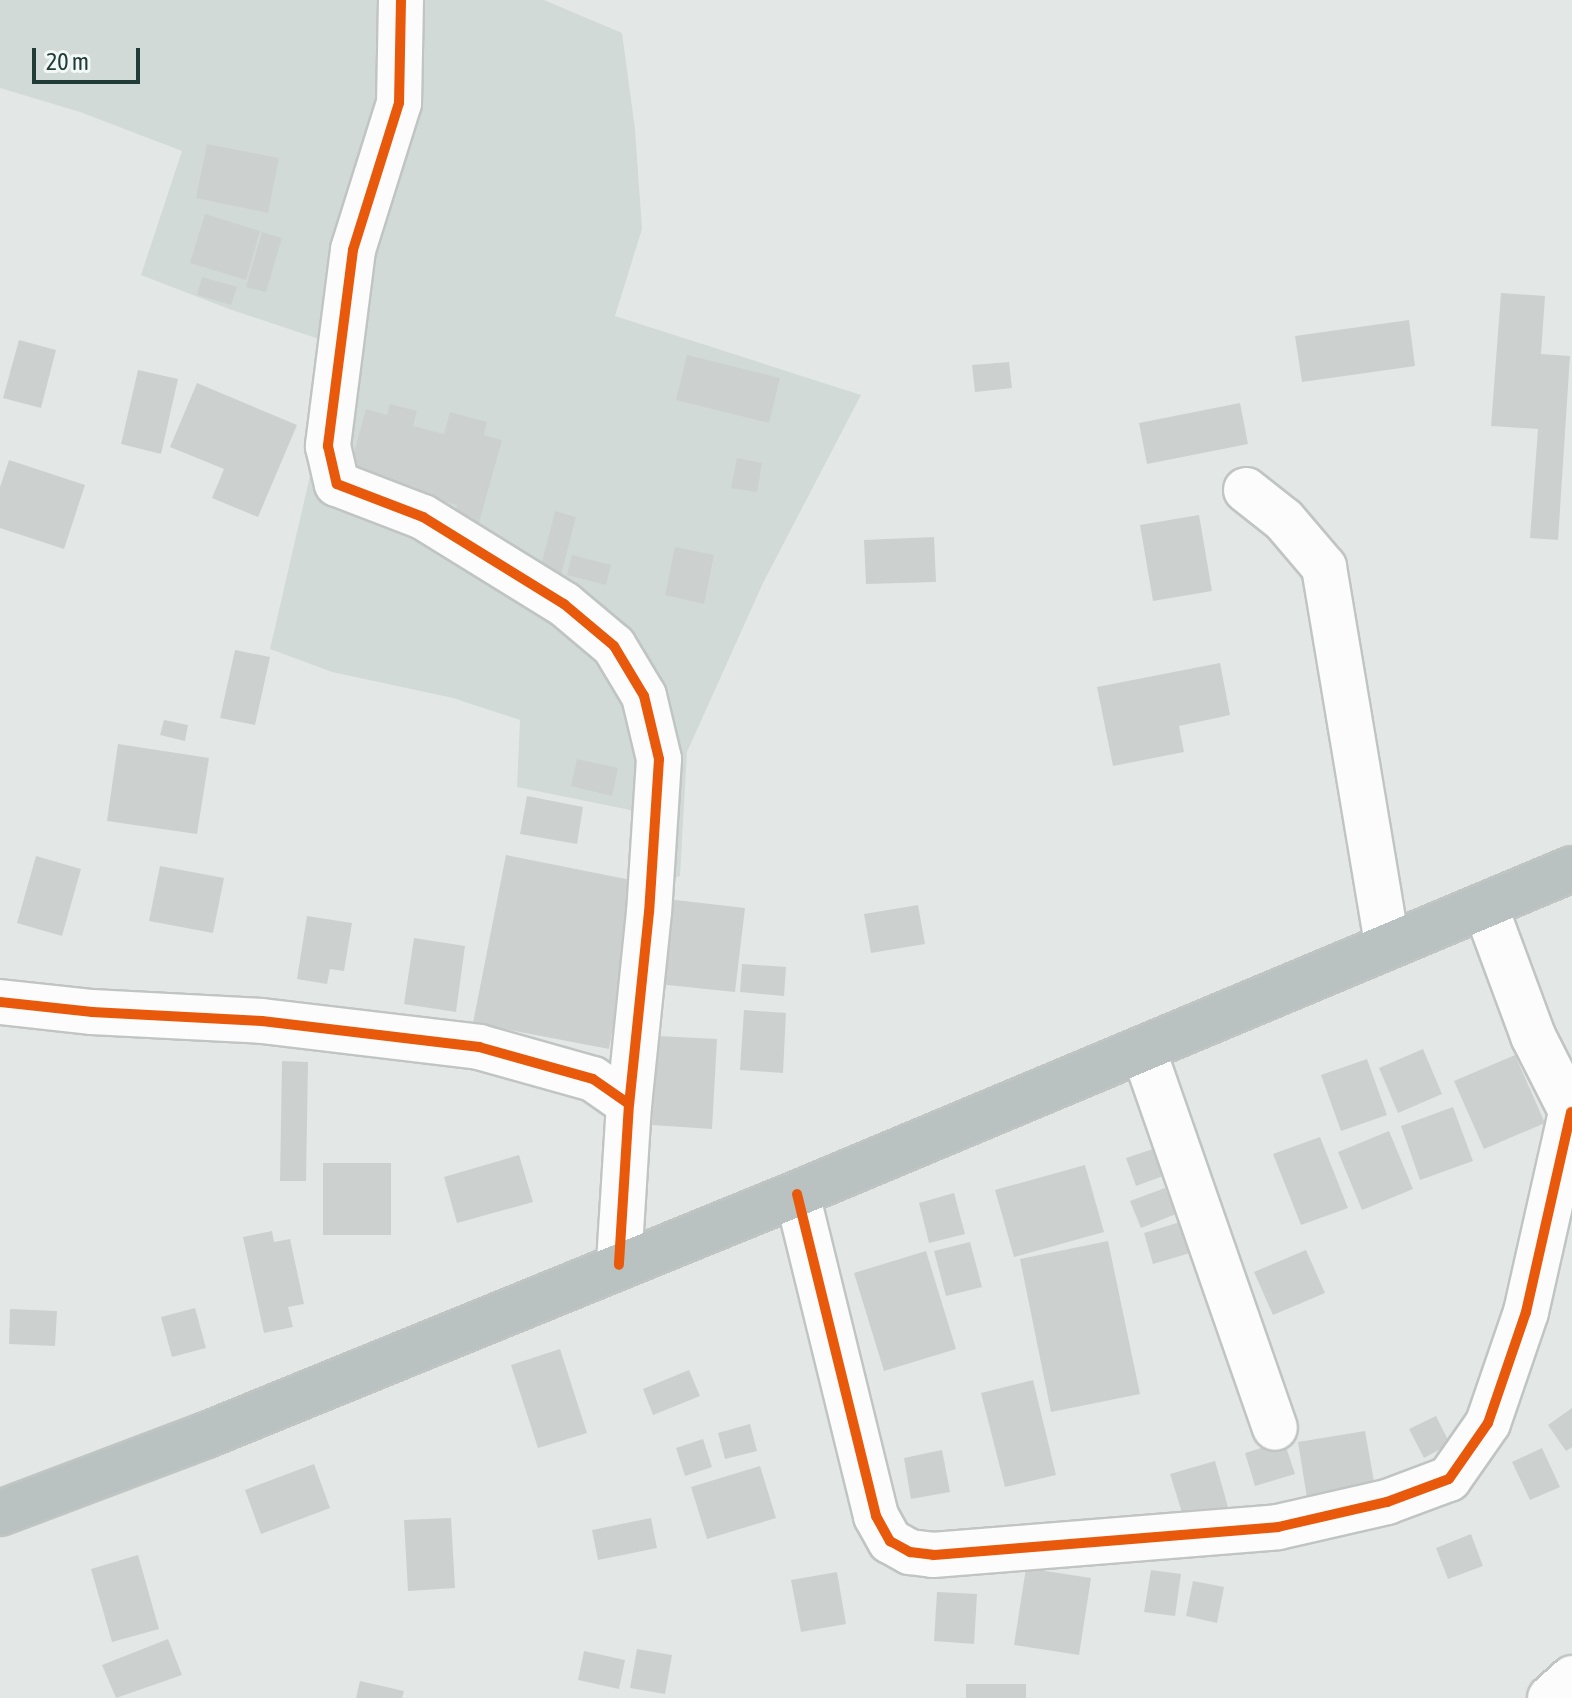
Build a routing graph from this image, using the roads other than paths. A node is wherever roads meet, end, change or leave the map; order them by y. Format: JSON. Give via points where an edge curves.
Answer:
{"nodes":[{"id":1,"x":401,"y":0,"type":"edge"},
{"id":2,"x":1246,"y":490,"type":"dead end"},
{"id":3,"x":1572,"y":869,"type":"edge"},
{"id":4,"x":1485,"y":906,"type":"junction"},
{"id":5,"x":1387,"y":944,"type":"junction"},
{"id":6,"x":0,"y":1002,"type":"edge"},
{"id":7,"x":1143,"y":1049,"type":"junction"},
{"id":8,"x":629,"y":1104,"type":"junction"},
{"id":9,"x":1572,"y":1112,"type":"edge"},
{"id":10,"x":797,"y":1194,"type":"junction"},
{"id":11,"x":619,"y":1265,"type":"junction"},
{"id":12,"x":1275,"y":1428,"type":"dead end"},
{"id":13,"x":0,"y":1513,"type":"edge"},
{"id":14,"x":1572,"y":1678,"type":"edge"},
{"id":15,"x":1550,"y":1698,"type":"edge"}],
"edges":[{"from":1,"to":8,"type":"street","via":[[399,103],[353,250],[328,446],[337,484],[423,517],[564,604],[614,646],[644,696],[659,759]]},
{"from":2,"to":5,"type":"street","via":[[1284,520],[1324,567]]},
{"from":3,"to":4,"type":"highway"},
{"from":4,"to":5,"type":"highway"},
{"from":4,"to":9,"type":"street","via":[[1533,1036]]},
{"from":5,"to":7,"type":"highway"},
{"from":6,"to":8,"type":"street","via":[[262,1021],[479,1047],[593,1079]]},
{"from":7,"to":10,"type":"highway"},
{"from":7,"to":12,"type":"street"},
{"from":8,"to":11,"type":"street"},
{"from":9,"to":10,"type":"street","via":[[1526,1312],[1488,1423],[1449,1479],[1387,1502],[1278,1527],[933,1555],[910,1552],[890,1541],[876,1516]]},
{"from":10,"to":11,"type":"highway"},
{"from":11,"to":13,"type":"highway","via":[[204,1436]]},
{"from":14,"to":15,"type":"street"}]}
